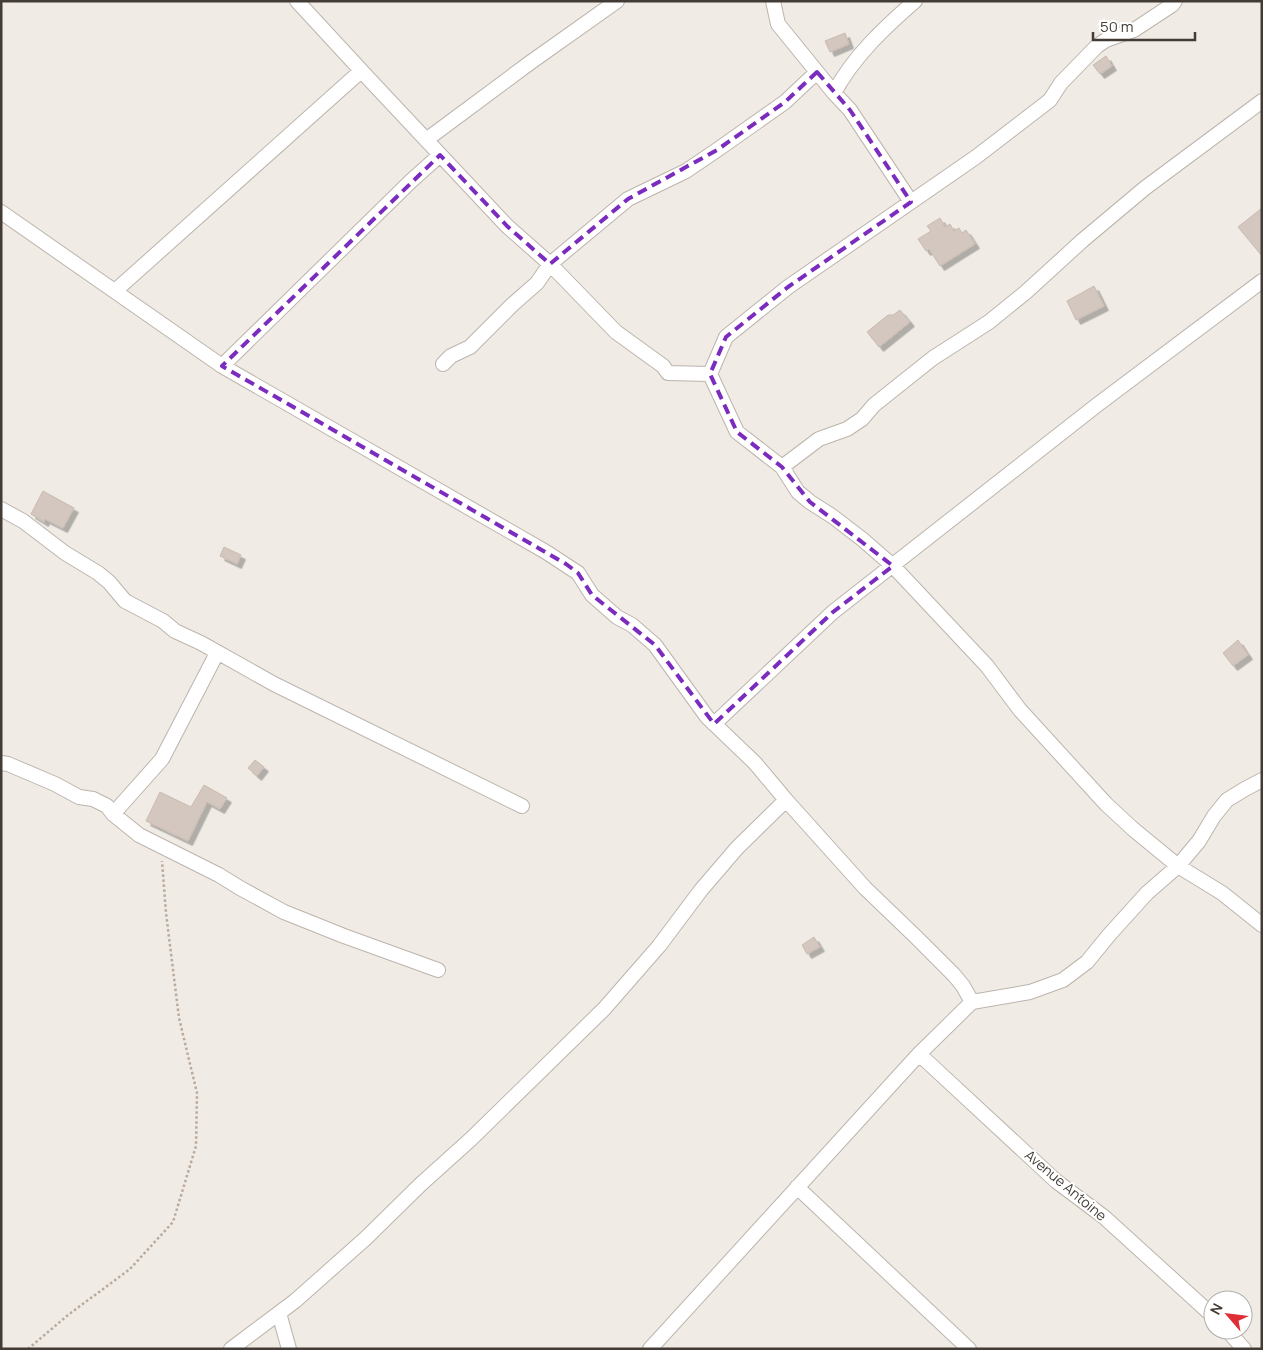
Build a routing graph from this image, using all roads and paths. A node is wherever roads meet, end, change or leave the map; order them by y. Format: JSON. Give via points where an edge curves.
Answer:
{"nodes":[{"id":1,"x":298,"y":1,"type":"edge"},
{"id":2,"x":617,"y":1,"type":"edge"},
{"id":3,"x":773,"y":1,"type":"edge"},
{"id":4,"x":915,"y":1,"type":"edge"},
{"id":5,"x":1175,"y":1,"type":"edge"},
{"id":6,"x":361,"y":71,"type":"junction"},
{"id":7,"x":817,"y":72,"type":"junction"},
{"id":8,"x":834,"y":93,"type":"junction"},
{"id":9,"x":1262,"y":101,"type":"edge"},
{"id":10,"x":426,"y":140,"type":"junction"},
{"id":11,"x":440,"y":155,"type":"junction"},
{"id":12,"x":911,"y":202,"type":"junction"},
{"id":13,"x":1,"y":212,"type":"edge"},
{"id":14,"x":550,"y":264,"type":"junction"},
{"id":15,"x":1262,"y":280,"type":"edge"},
{"id":16,"x":115,"y":291,"type":"junction"},
{"id":17,"x":443,"y":364,"type":"dead end"},
{"id":18,"x":222,"y":366,"type":"junction"},
{"id":19,"x":710,"y":374,"type":"junction"},
{"id":20,"x":782,"y":467,"type":"junction"},
{"id":21,"x":1,"y":509,"type":"edge"},
{"id":22,"x":892,"y":566,"type":"junction"},
{"id":23,"x":217,"y":653,"type":"junction"},
{"id":24,"x":714,"y":724,"type":"junction"},
{"id":25,"x":1,"y":762,"type":"edge"},
{"id":26,"x":1262,"y":780,"type":"edge"},
{"id":27,"x":786,"y":800,"type":"junction"},
{"id":28,"x":522,"y":806,"type":"dead end"},
{"id":29,"x":113,"y":814,"type":"junction"},
{"id":30,"x":162,"y":860,"type":"dead end"},
{"id":31,"x":1178,"y":866,"type":"junction"},
{"id":32,"x":1262,"y":925,"type":"edge"},
{"id":33,"x":438,"y":970,"type":"dead end"},
{"id":34,"x":972,"y":1002,"type":"junction"},
{"id":35,"x":919,"y":1054,"type":"junction"},
{"id":36,"x":798,"y":1187,"type":"junction"},
{"id":37,"x":1203,"y":1307,"type":"edge"},
{"id":38,"x":279,"y":1313,"type":"junction"},
{"id":39,"x":28,"y":1349,"type":"edge"},
{"id":40,"x":231,"y":1349,"type":"edge"},
{"id":41,"x":289,"y":1349,"type":"edge"},
{"id":42,"x":650,"y":1349,"type":"edge"},
{"id":43,"x":969,"y":1349,"type":"edge"}],
"edges":[{"from":1,"to":6,"type":"street"},
{"from":2,"to":10,"type":"street"},
{"from":3,"to":7,"type":"street","via":[[778,24]]},
{"from":4,"to":8,"type":"street","via":[[866,47]]},
{"from":5,"to":12,"type":"street","via":[[1134,30],[1097,46],[1061,83],[1050,100]]},
{"from":6,"to":10,"type":"street"},
{"from":6,"to":16,"type":"street"},
{"from":7,"to":8,"type":"street"},
{"from":7,"to":14,"type":"street","via":[[785,102],[686,171],[628,199]]},
{"from":8,"to":12,"type":"street","via":[[850,110]]},
{"from":9,"to":20,"type":"street","via":[[1145,188],[1019,298],[989,322],[933,358],[874,405],[862,419],[819,439]]},
{"from":10,"to":11,"type":"street"},
{"from":11,"to":14,"type":"street","via":[[507,226]]},
{"from":11,"to":18,"type":"street"},
{"from":12,"to":19,"type":"street","via":[[788,287],[726,337]]},
{"from":13,"to":16,"type":"street"},
{"from":14,"to":17,"type":"street","via":[[537,283],[470,347],[451,356]]},
{"from":14,"to":19,"type":"street","via":[[616,332],[668,373]]},
{"from":15,"to":22,"type":"street","via":[[1096,405]]},
{"from":16,"to":18,"type":"street"},
{"from":18,"to":24,"type":"street","via":[[566,564],[578,573],[592,595],[655,645]]},
{"from":19,"to":20,"type":"street","via":[[737,432]]},
{"from":20,"to":22,"type":"street","via":[[798,492],[862,539]]},
{"from":21,"to":23,"type":"street","via":[[98,573],[125,601]]},
{"from":22,"to":24,"type":"street","via":[[833,612]]},
{"from":22,"to":31,"type":"street","via":[[987,666],[1020,710],[1106,804]]},
{"from":23,"to":28,"type":"street"},
{"from":23,"to":29,"type":"street","via":[[162,759]]},
{"from":24,"to":27,"type":"street","via":[[755,763]]},
{"from":25,"to":29,"type":"street","via":[[79,797],[93,799],[107,806]]},
{"from":26,"to":31,"type":"street","via":[[1227,800],[1200,841]]},
{"from":27,"to":34,"type":"street","via":[[865,888],[954,975]]},
{"from":27,"to":38,"type":"street","via":[[737,848],[604,1009],[366,1238]]},
{"from":29,"to":33,"type":"street","via":[[139,835],[284,912]]},
{"from":30,"to":39,"type":"path","via":[[179,1018],[197,1093],[196,1146],[173,1222],[130,1269]]},
{"from":31,"to":32,"type":"street","via":[[1222,893]]},
{"from":31,"to":34,"type":"street","via":[[1147,893],[1087,962],[1063,980],[1030,992]]},
{"from":34,"to":35,"type":"street"},
{"from":35,"to":36,"type":"street"},
{"from":35,"to":37,"type":"street","name":"Avenue Antoine","via":[[1056,1181],[1104,1217]]},
{"from":36,"to":42,"type":"street"},
{"from":36,"to":43,"type":"street"},
{"from":38,"to":40,"type":"street"},
{"from":38,"to":41,"type":"street"}]}
